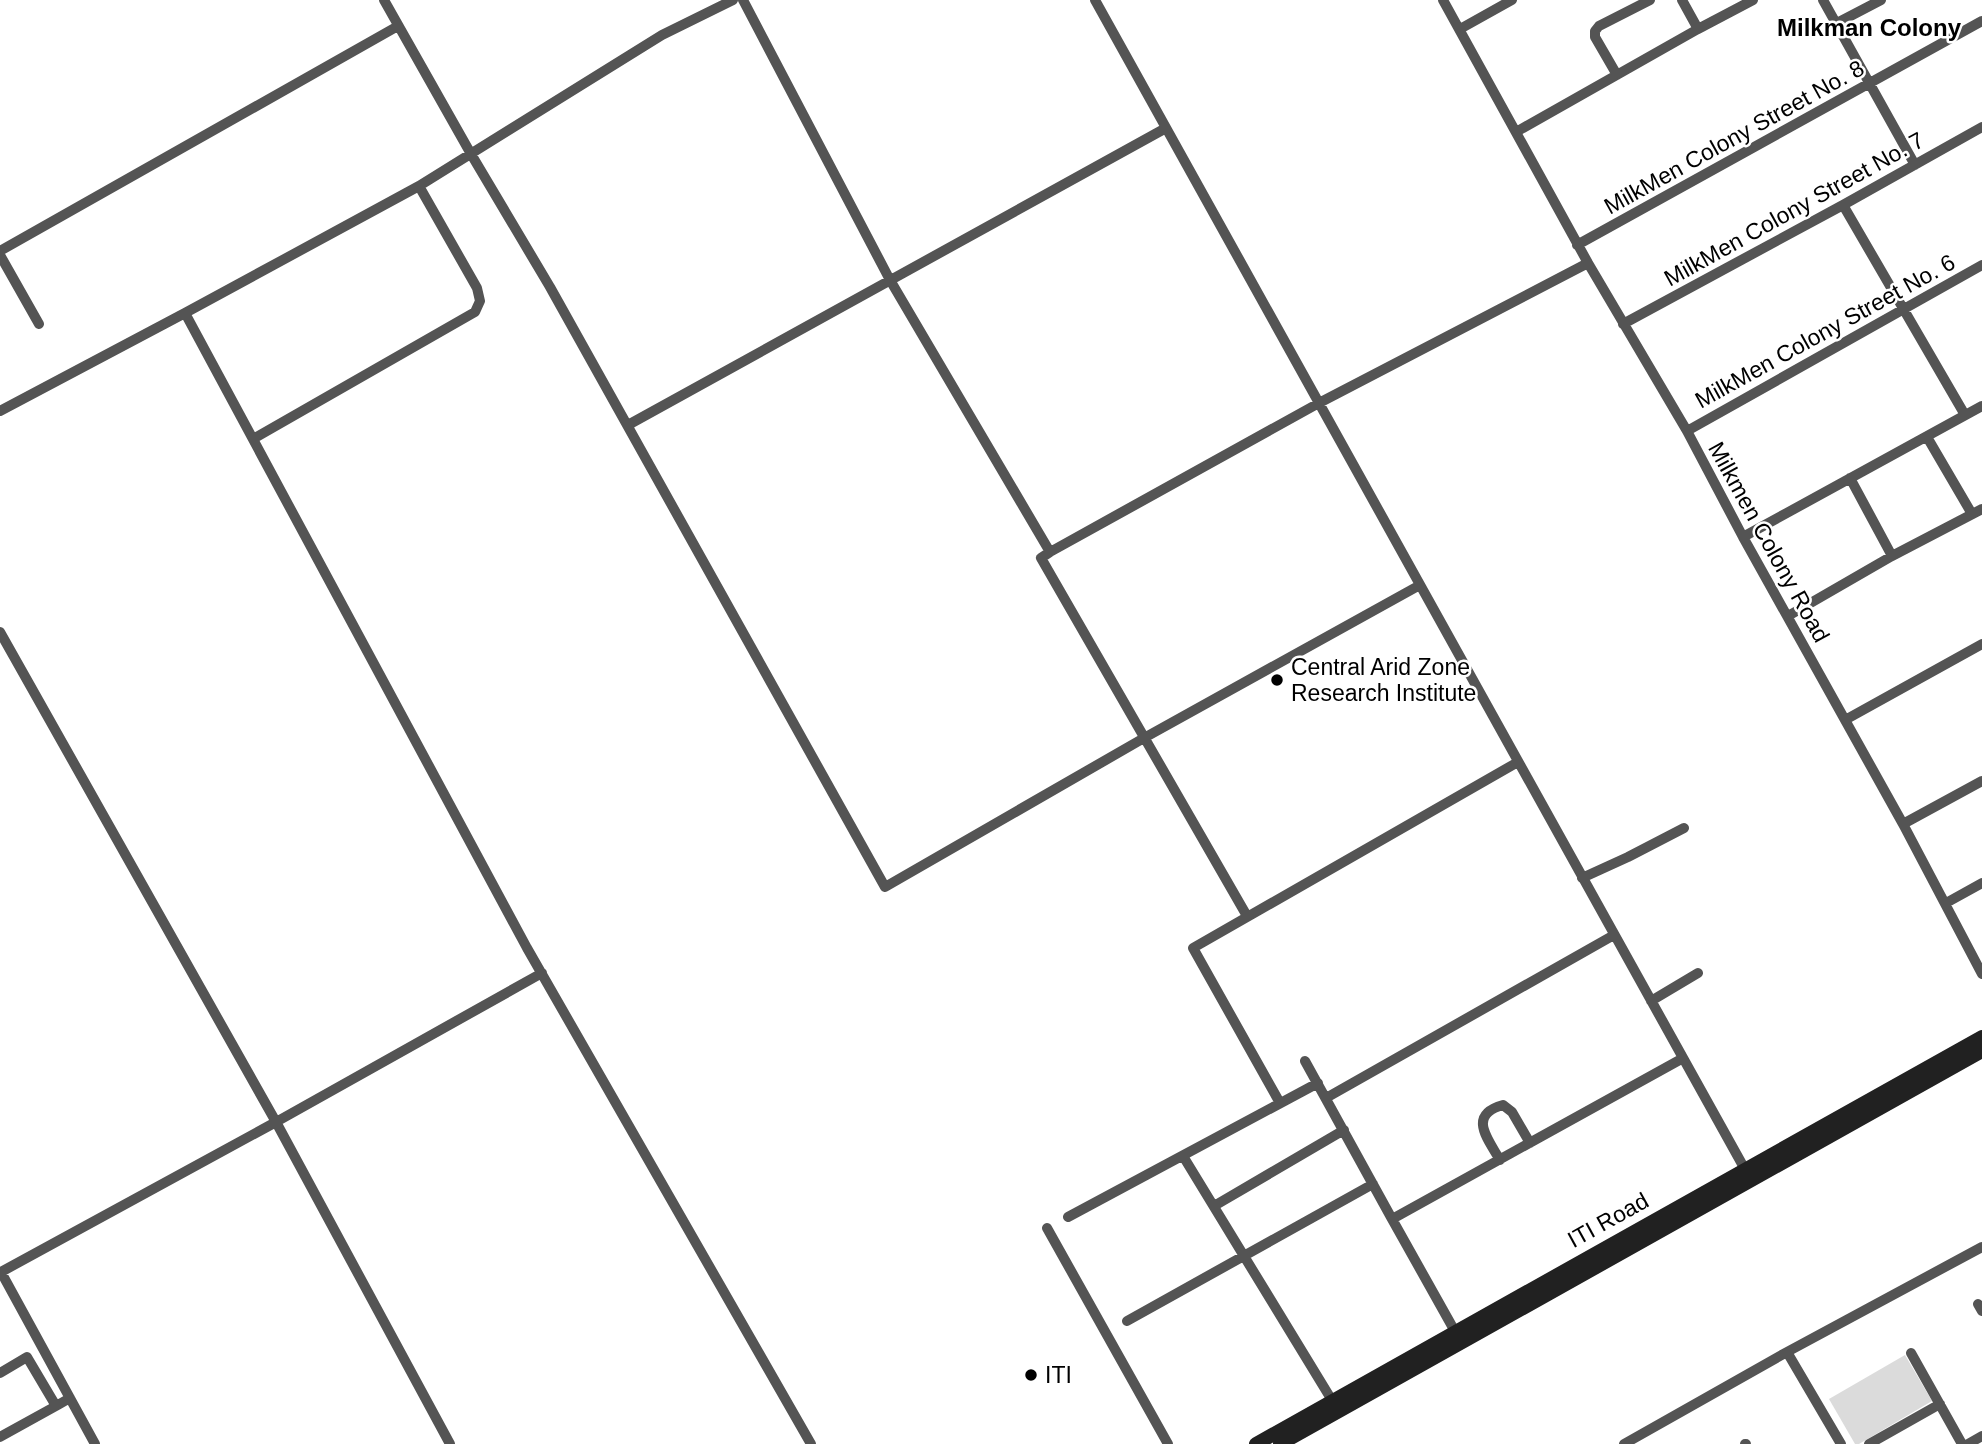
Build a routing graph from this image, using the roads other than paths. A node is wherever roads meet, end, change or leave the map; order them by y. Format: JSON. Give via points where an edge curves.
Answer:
{"nodes":[{"id":1,"x":384,"y":0,"type":"edge"},
{"id":2,"x":733,"y":0,"type":"edge"},
{"id":3,"x":743,"y":0,"type":"edge"},
{"id":4,"x":1095,"y":0,"type":"edge"},
{"id":5,"x":1443,"y":0,"type":"edge"},
{"id":6,"x":1513,"y":0,"type":"edge"},
{"id":7,"x":1650,"y":0,"type":"edge"},
{"id":8,"x":1682,"y":0,"type":"edge"},
{"id":9,"x":1753,"y":0,"type":"edge"},
{"id":10,"x":1823,"y":0,"type":"edge"},
{"id":11,"x":1881,"y":0,"type":"edge"},
{"id":12,"x":1982,"y":21,"type":"edge"},
{"id":13,"x":1837,"y":23,"type":"junction"},
{"id":14,"x":398,"y":26,"type":"junction"},
{"id":15,"x":1460,"y":29,"type":"junction"},
{"id":16,"x":1698,"y":29,"type":"junction"},
{"id":17,"x":1618,"y":75,"type":"junction"},
{"id":18,"x":1871,"y":84,"type":"junction"},
{"id":19,"x":1982,"y":127,"type":"edge"},
{"id":20,"x":1166,"y":128,"type":"junction"},
{"id":21,"x":1516,"y":132,"type":"junction"},
{"id":22,"x":471,"y":154,"type":"junction"},
{"id":23,"x":1915,"y":165,"type":"junction"},
{"id":24,"x":419,"y":186,"type":"junction"},
{"id":25,"x":1843,"y":205,"type":"junction"},
{"id":26,"x":1577,"y":245,"type":"junction"},
{"id":27,"x":0,"y":253,"type":"edge"},
{"id":28,"x":1588,"y":264,"type":"junction"},
{"id":29,"x":1982,"y":265,"type":"edge"},
{"id":30,"x":890,"y":280,"type":"junction"},
{"id":31,"x":1904,"y":309,"type":"junction"},
{"id":32,"x":185,"y":313,"type":"junction"},
{"id":33,"x":39,"y":324,"type":"dead end"},
{"id":34,"x":1623,"y":324,"type":"junction"},
{"id":35,"x":1319,"y":403,"type":"junction"},
{"id":36,"x":1982,"y":406,"type":"edge"},
{"id":37,"x":0,"y":411,"type":"edge"},
{"id":38,"x":1965,"y":415,"type":"junction"},
{"id":39,"x":628,"y":425,"type":"junction"},
{"id":40,"x":1687,"y":431,"type":"junction"},
{"id":41,"x":1927,"y":437,"type":"junction"},
{"id":42,"x":253,"y":439,"type":"junction"},
{"id":43,"x":1850,"y":478,"type":"junction"},
{"id":44,"x":1982,"y":509,"type":"edge"},
{"id":45,"x":1972,"y":514,"type":"junction"},
{"id":46,"x":1743,"y":537,"type":"junction"},
{"id":47,"x":1050,"y":552,"type":"junction"},
{"id":48,"x":1892,"y":556,"type":"junction"},
{"id":49,"x":1420,"y":585,"type":"junction"},
{"id":50,"x":1788,"y":616,"type":"junction"},
{"id":51,"x":0,"y":632,"type":"edge"},
{"id":52,"x":1982,"y":644,"type":"edge"},
{"id":53,"x":1845,"y":720,"type":"junction"},
{"id":54,"x":1144,"y":738,"type":"junction"},
{"id":55,"x":1518,"y":762,"type":"junction"},
{"id":56,"x":1982,"y":780,"type":"edge"},
{"id":57,"x":1903,"y":824,"type":"junction"},
{"id":58,"x":1684,"y":828,"type":"dead end"},
{"id":59,"x":1582,"y":878,"type":"junction"},
{"id":60,"x":1982,"y":883,"type":"edge"},
{"id":61,"x":1946,"y":903,"type":"junction"},
{"id":62,"x":1247,"y":916,"type":"junction"},
{"id":63,"x":1614,"y":935,"type":"junction"},
{"id":64,"x":541,"y":972,"type":"junction"},
{"id":65,"x":1698,"y":974,"type":"dead end"},
{"id":66,"x":1982,"y":974,"type":"edge"},
{"id":67,"x":1651,"y":1000,"type":"junction"},
{"id":68,"x":1982,"y":1037,"type":"edge"},
{"id":69,"x":1982,"y":1051,"type":"edge"},
{"id":70,"x":1683,"y":1058,"type":"junction"},
{"id":71,"x":1305,"y":1060,"type":"dead end"},
{"id":72,"x":1318,"y":1083,"type":"junction"},
{"id":73,"x":1326,"y":1098,"type":"junction"},
{"id":74,"x":1280,"y":1103,"type":"junction"},
{"id":75,"x":275,"y":1122,"type":"junction"},
{"id":76,"x":1343,"y":1130,"type":"junction"},
{"id":77,"x":1530,"y":1143,"type":"junction"},
{"id":78,"x":1182,"y":1156,"type":"junction"},
{"id":79,"x":1500,"y":1160,"type":"junction"},
{"id":80,"x":1748,"y":1175,"type":"junction"},
{"id":81,"x":1373,"y":1184,"type":"junction"},
{"id":82,"x":1214,"y":1206,"type":"junction"},
{"id":83,"x":1068,"y":1217,"type":"dead end"},
{"id":84,"x":1392,"y":1219,"type":"junction"},
{"id":85,"x":1046,"y":1228,"type":"dead end"},
{"id":86,"x":1982,"y":1247,"type":"edge"},
{"id":87,"x":1245,"y":1255,"type":"junction"},
{"id":88,"x":0,"y":1272,"type":"edge"},
{"id":89,"x":1127,"y":1321,"type":"dead end"},
{"id":90,"x":1458,"y":1337,"type":"junction"},
{"id":91,"x":1787,"y":1352,"type":"junction"},
{"id":92,"x":1911,"y":1353,"type":"dead end"},
{"id":93,"x":0,"y":1373,"type":"edge"},
{"id":94,"x":70,"y":1398,"type":"junction"},
{"id":95,"x":1333,"y":1402,"type":"junction"},
{"id":96,"x":1940,"y":1404,"type":"junction"},
{"id":97,"x":56,"y":1406,"type":"junction"},
{"id":98,"x":1982,"y":1436,"type":"edge"},
{"id":99,"x":0,"y":1437,"type":"edge"},
{"id":100,"x":95,"y":1444,"type":"edge"},
{"id":101,"x":450,"y":1444,"type":"edge"},
{"id":102,"x":811,"y":1444,"type":"edge"},
{"id":103,"x":1168,"y":1444,"type":"edge"},
{"id":104,"x":1256,"y":1444,"type":"edge"},
{"id":105,"x":1280,"y":1444,"type":"edge"},
{"id":106,"x":1624,"y":1444,"type":"edge"},
{"id":107,"x":1841,"y":1444,"type":"edge"},
{"id":108,"x":1869,"y":1444,"type":"edge"},
{"id":109,"x":1962,"y":1444,"type":"edge"},
{"id":110,"x":1968,"y":1444,"type":"edge"}],
"edges":[{"from":1,"to":14,"type":"street"},
{"from":2,"to":22,"type":"street","via":[[662,35]]},
{"from":3,"to":30,"type":"street"},
{"from":4,"to":20,"type":"street"},
{"from":5,"to":15,"type":"street"},
{"from":6,"to":15,"type":"street"},
{"from":7,"to":17,"type":"street","via":[[1595,32]]},
{"from":8,"to":16,"type":"street"},
{"from":9,"to":16,"type":"street"},
{"from":10,"to":13,"type":"street"},
{"from":11,"to":13,"type":"street"},
{"from":12,"to":18,"type":"street","name":"MilkMen Colony Street No. 8"},
{"from":13,"to":18,"type":"street"},
{"from":14,"to":22,"type":"street"},
{"from":14,"to":27,"type":"street"},
{"from":15,"to":21,"type":"street","name":"Milkmen Colony Road"},
{"from":16,"to":17,"type":"street"},
{"from":17,"to":21,"type":"street"},
{"from":18,"to":23,"type":"street"},
{"from":18,"to":26,"type":"street","name":"MilkMen Colony Street No. 8"},
{"from":19,"to":23,"type":"street","name":"MilkMen Colony Street No. 7"},
{"from":20,"to":30,"type":"street"},
{"from":20,"to":35,"type":"street"},
{"from":21,"to":26,"type":"street","name":"Milkmen Colony Road"},
{"from":22,"to":24,"type":"street"},
{"from":22,"to":39,"type":"street"},
{"from":23,"to":25,"type":"street","name":"MilkMen Colony Street No. 7"},
{"from":24,"to":32,"type":"street"},
{"from":24,"to":42,"type":"street","via":[[477,288],[480,301],[475,312]]},
{"from":25,"to":31,"type":"street"},
{"from":25,"to":34,"type":"street","name":"MilkMen Colony Street No. 7"},
{"from":26,"to":28,"type":"street","name":"Milkmen Colony Road"},
{"from":27,"to":33,"type":"street"},
{"from":28,"to":34,"type":"street","name":"Milkmen Colony Road"},
{"from":28,"to":35,"type":"street"},
{"from":29,"to":31,"type":"street","name":"MilkMen Colony Street No. 6"},
{"from":30,"to":39,"type":"street"},
{"from":30,"to":47,"type":"street"},
{"from":31,"to":38,"type":"street"},
{"from":31,"to":40,"type":"street","name":"MilkMen Colony Street No. 6"},
{"from":32,"to":37,"type":"street"},
{"from":32,"to":42,"type":"street"},
{"from":34,"to":40,"type":"street","name":"Milkmen Colony Road"},
{"from":35,"to":47,"type":"street"},
{"from":35,"to":49,"type":"street"},
{"from":36,"to":38,"type":"street"},
{"from":38,"to":41,"type":"street"},
{"from":39,"to":54,"type":"street","via":[[885,887]]},
{"from":40,"to":46,"type":"street","name":"Milkmen Colony Road"},
{"from":41,"to":43,"type":"street"},
{"from":41,"to":45,"type":"street"},
{"from":42,"to":64,"type":"street"},
{"from":43,"to":46,"type":"street"},
{"from":43,"to":48,"type":"street"},
{"from":44,"to":45,"type":"street"},
{"from":45,"to":48,"type":"street"},
{"from":46,"to":50,"type":"street","name":"Milkmen Colony Road"},
{"from":47,"to":54,"type":"street","via":[[1041,558]]},
{"from":48,"to":50,"type":"street"},
{"from":49,"to":54,"type":"street"},
{"from":49,"to":55,"type":"street"},
{"from":50,"to":53,"type":"street","name":"Milkmen Colony Road"},
{"from":51,"to":75,"type":"street"},
{"from":52,"to":53,"type":"street"},
{"from":53,"to":57,"type":"street","name":"Milkmen Colony Road"},
{"from":54,"to":62,"type":"street"},
{"from":55,"to":59,"type":"street"},
{"from":55,"to":62,"type":"street"},
{"from":56,"to":57,"type":"street"},
{"from":57,"to":61,"type":"street","name":"Milkmen Colony Road"},
{"from":58,"to":59,"type":"street"},
{"from":59,"to":63,"type":"street"},
{"from":60,"to":61,"type":"street"},
{"from":61,"to":66,"type":"street","name":"Milkmen Colony Road"},
{"from":62,"to":74,"type":"street","via":[[1193,948]]},
{"from":63,"to":67,"type":"street"},
{"from":63,"to":73,"type":"street"},
{"from":64,"to":75,"type":"street"},
{"from":64,"to":102,"type":"street"},
{"from":65,"to":67,"type":"street"},
{"from":67,"to":70,"type":"street"},
{"from":68,"to":80,"type":"street","name":"ITI Road"},
{"from":69,"to":80,"type":"street","name":"ITI Road"},
{"from":70,"to":77,"type":"street"},
{"from":70,"to":80,"type":"street"},
{"from":71,"to":72,"type":"street"},
{"from":72,"to":73,"type":"street"},
{"from":72,"to":74,"type":"street"},
{"from":73,"to":76,"type":"street"},
{"from":74,"to":78,"type":"street"},
{"from":75,"to":88,"type":"street"},
{"from":75,"to":101,"type":"street"},
{"from":76,"to":81,"type":"street"},
{"from":76,"to":82,"type":"street"},
{"from":77,"to":79,"type":"street"},
{"from":77,"to":79,"type":"street","via":[[1512,1112],[1503,1105],[1496,1107],[1486,1113],[1482,1125]]},
{"from":78,"to":82,"type":"street"},
{"from":78,"to":83,"type":"street"},
{"from":79,"to":84,"type":"street"},
{"from":80,"to":90,"type":"street","name":"ITI Road"},
{"from":81,"to":84,"type":"street"},
{"from":81,"to":87,"type":"street"},
{"from":82,"to":87,"type":"street"},
{"from":84,"to":90,"type":"street"},
{"from":85,"to":103,"type":"street"},
{"from":86,"to":91,"type":"street"},
{"from":87,"to":89,"type":"street"},
{"from":87,"to":95,"type":"street"},
{"from":88,"to":94,"type":"street"},
{"from":90,"to":95,"type":"street","name":"ITI Road"},
{"from":90,"to":105,"type":"street","name":"ITI Road"},
{"from":91,"to":106,"type":"street"},
{"from":91,"to":107,"type":"street"},
{"from":92,"to":96,"type":"street"},
{"from":93,"to":97,"type":"street","via":[[27,1357]]},
{"from":94,"to":97,"type":"street"},
{"from":94,"to":100,"type":"street"},
{"from":95,"to":104,"type":"street","name":"ITI Road"},
{"from":96,"to":108,"type":"street"},
{"from":96,"to":109,"type":"street"},
{"from":97,"to":99,"type":"street"},
{"from":98,"to":110,"type":"street"}]}
